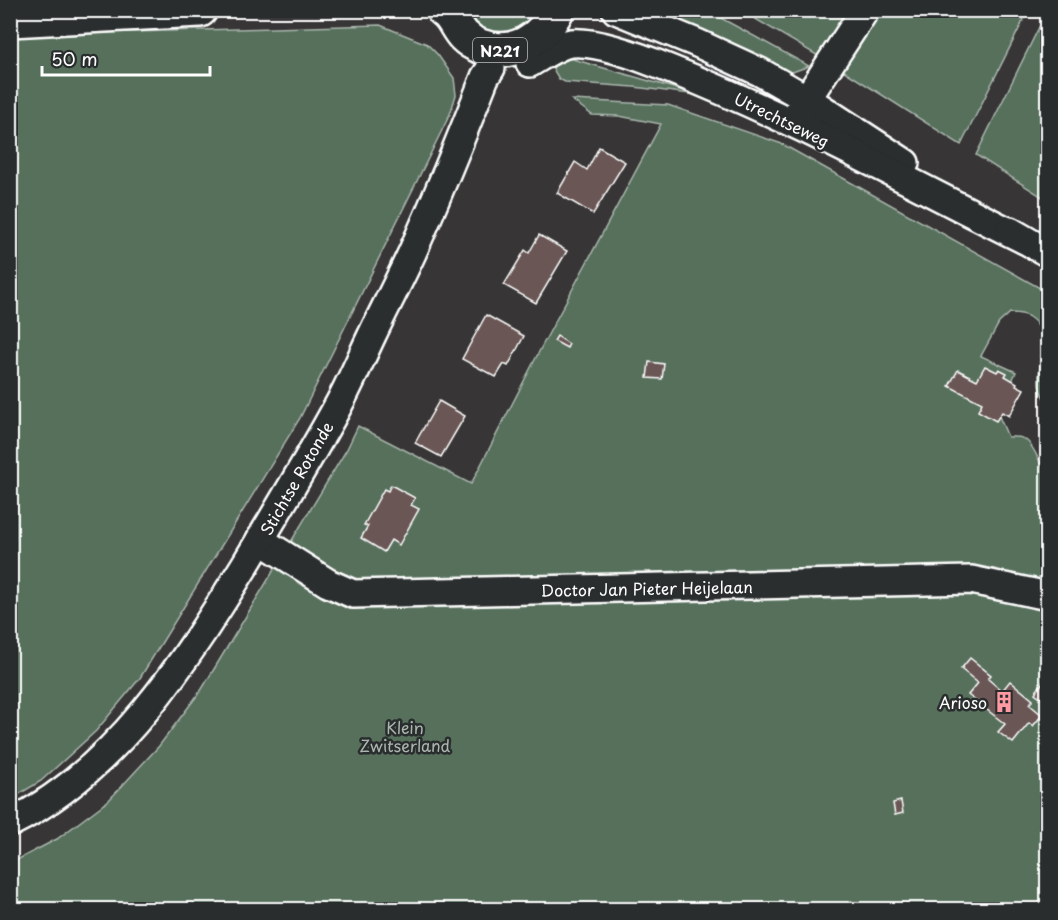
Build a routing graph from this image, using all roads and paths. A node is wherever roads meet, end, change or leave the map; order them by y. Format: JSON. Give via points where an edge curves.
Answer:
{"nodes":[{"id":1,"x":200,"y":10,"type":"edge"},
{"id":2,"x":431,"y":10,"type":"edge"},
{"id":3,"x":443,"y":10,"type":"edge"},
{"id":4,"x":557,"y":10,"type":"edge"},
{"id":5,"x":616,"y":10,"type":"edge"},
{"id":6,"x":865,"y":10,"type":"edge"},
{"id":7,"x":10,"y":20,"type":"edge"},
{"id":8,"x":510,"y":60,"type":"junction"},
{"id":9,"x":807,"y":99,"type":"junction"},
{"id":10,"x":792,"y":123,"type":"junction"},
{"id":11,"x":1036,"y":247,"type":"edge"},
{"id":12,"x":260,"y":540,"type":"junction"},
{"id":13,"x":1047,"y":596,"type":"edge"},
{"id":14,"x":10,"y":824,"type":"edge"}],
"edges":[{"from":1,"to":7,"type":"main road"},
{"from":2,"to":8,"type":"main road","number":"N221","via":[[448,48],[464,61],[478,66]]},
{"from":3,"to":8,"type":"main road","number":"N221","via":[[464,36]]},
{"from":4,"to":8,"type":"main road","number":"N221","via":[[540,34],[522,45]]},
{"from":5,"to":9,"type":"street","name":"Utrechtseweg","via":[[698,43]]},
{"from":6,"to":9,"type":"street"},
{"from":8,"to":10,"type":"street","name":"Utrechtseweg","via":[[570,43],[593,44],[648,60]]},
{"from":8,"to":12,"type":"street","name":"Stichtse Rotonde","via":[[485,77],[412,254],[340,402]]},
{"from":9,"to":10,"type":"street"},
{"from":9,"to":11,"type":"street","name":"Utrechtseweg"},
{"from":10,"to":11,"type":"street","name":"Utrechtseweg"},
{"from":12,"to":13,"type":"street","name":"Doctor Jan Pieter Heijelaan","via":[[327,583],[353,594],[971,580]]},
{"from":12,"to":14,"type":"street","name":"Stichtse Rotonde","via":[[200,634],[136,721],[84,774]]}]}
